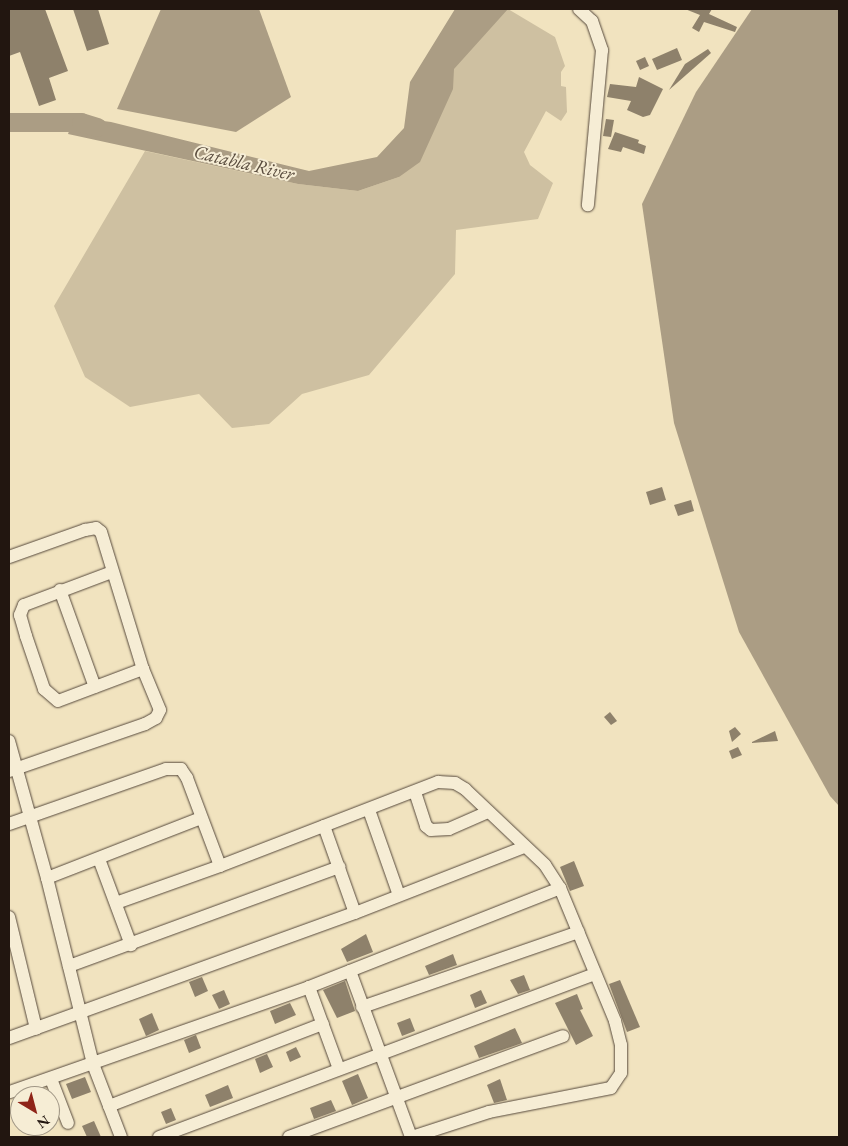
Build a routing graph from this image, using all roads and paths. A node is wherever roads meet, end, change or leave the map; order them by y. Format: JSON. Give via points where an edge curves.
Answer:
{"nodes":[{"id":1,"x":578,"y":9,"type":"edge"},
{"id":2,"x":588,"y":205,"type":"dead end"},
{"id":3,"x":9,"y":557,"type":"edge"},
{"id":4,"x":112,"y":572,"type":"junction"},
{"id":5,"x":60,"y":590,"type":"junction"},
{"id":6,"x":143,"y":669,"type":"junction"},
{"id":7,"x":95,"y":687,"type":"junction"},
{"id":8,"x":9,"y":741,"type":"edge"},
{"id":9,"x":14,"y":769,"type":"edge"},
{"id":10,"x":415,"y":792,"type":"junction"},
{"id":11,"x":369,"y":810,"type":"junction"},
{"id":12,"x":488,"y":812,"type":"junction"},
{"id":13,"x":31,"y":816,"type":"junction"},
{"id":14,"x":201,"y":818,"type":"junction"},
{"id":15,"x":9,"y":824,"type":"edge"},
{"id":16,"x":324,"y":826,"type":"junction"},
{"id":17,"x":524,"y":847,"type":"junction"},
{"id":18,"x":99,"y":859,"type":"junction"},
{"id":19,"x":220,"y":866,"type":"junction"},
{"id":20,"x":339,"y":868,"type":"junction"},
{"id":21,"x":47,"y":878,"type":"junction"},
{"id":22,"x":560,"y":888,"type":"junction"},
{"id":23,"x":399,"y":895,"type":"junction"},
{"id":24,"x":116,"y":903,"type":"junction"},
{"id":25,"x":355,"y":912,"type":"junction"},
{"id":26,"x":9,"y":917,"type":"edge"},
{"id":27,"x":578,"y":932,"type":"junction"},
{"id":28,"x":131,"y":945,"type":"junction"},
{"id":29,"x":69,"y":966,"type":"junction"},
{"id":30,"x":350,"y":971,"type":"junction"},
{"id":31,"x":595,"y":974,"type":"junction"},
{"id":32,"x":310,"y":986,"type":"junction"},
{"id":33,"x":362,"y":1008,"type":"junction"},
{"id":34,"x":81,"y":1014,"type":"junction"},
{"id":35,"x":323,"y":1024,"type":"junction"},
{"id":36,"x":36,"y":1029,"type":"junction"},
{"id":37,"x":563,"y":1036,"type":"dead end"},
{"id":38,"x":9,"y":1038,"type":"edge"},
{"id":39,"x":380,"y":1053,"type":"junction"},
{"id":40,"x":94,"y":1064,"type":"junction"},
{"id":41,"x":339,"y":1069,"type":"junction"},
{"id":42,"x":51,"y":1079,"type":"junction"},
{"id":43,"x":29,"y":1086,"type":"edge"},
{"id":44,"x":395,"y":1099,"type":"junction"},
{"id":45,"x":109,"y":1106,"type":"junction"},
{"id":46,"x":68,"y":1124,"type":"dead end"},
{"id":47,"x":121,"y":1137,"type":"edge"},
{"id":48,"x":159,"y":1137,"type":"edge"},
{"id":49,"x":289,"y":1137,"type":"edge"},
{"id":50,"x":411,"y":1137,"type":"edge"}],
"edges":[{"from":1,"to":2,"type":"street","via":[[592,21],[602,50]]},
{"from":3,"to":4,"type":"street","via":[[70,534],[96,528],[104,538]]},
{"from":4,"to":5,"type":"street"},
{"from":4,"to":6,"type":"street"},
{"from":5,"to":7,"type":"street"},
{"from":5,"to":7,"type":"street","via":[[21,608],[20,615],[44,690],[58,701]]},
{"from":6,"to":7,"type":"street"},
{"from":6,"to":9,"type":"street","via":[[159,704],[156,718]]},
{"from":8,"to":9,"type":"street"},
{"from":9,"to":13,"type":"street"},
{"from":10,"to":11,"type":"street"},
{"from":10,"to":12,"type":"street","via":[[438,782],[455,783]]},
{"from":10,"to":12,"type":"street","via":[[426,826],[431,830],[449,829]]},
{"from":11,"to":16,"type":"street"},
{"from":11,"to":23,"type":"street"},
{"from":12,"to":17,"type":"street"},
{"from":13,"to":14,"type":"street","via":[[174,767],[184,771]]},
{"from":13,"to":15,"type":"street"},
{"from":13,"to":21,"type":"street"},
{"from":14,"to":18,"type":"street"},
{"from":14,"to":19,"type":"street"},
{"from":16,"to":19,"type":"street"},
{"from":16,"to":20,"type":"street"},
{"from":17,"to":22,"type":"street","via":[[544,865]]},
{"from":17,"to":23,"type":"street"},
{"from":18,"to":21,"type":"street"},
{"from":18,"to":24,"type":"street"},
{"from":19,"to":24,"type":"street"},
{"from":20,"to":25,"type":"street"},
{"from":20,"to":28,"type":"street"},
{"from":21,"to":29,"type":"street"},
{"from":22,"to":27,"type":"street"},
{"from":22,"to":30,"type":"street"},
{"from":23,"to":25,"type":"street"},
{"from":24,"to":28,"type":"street"},
{"from":25,"to":34,"type":"street"},
{"from":26,"to":36,"type":"street"},
{"from":27,"to":31,"type":"street"},
{"from":27,"to":33,"type":"street"},
{"from":28,"to":29,"type":"street"},
{"from":29,"to":34,"type":"street"},
{"from":30,"to":32,"type":"street"},
{"from":30,"to":33,"type":"street"},
{"from":31,"to":39,"type":"street"},
{"from":31,"to":50,"type":"street","via":[[621,1045],[621,1073],[614,1087],[489,1112]]},
{"from":32,"to":35,"type":"street"},
{"from":32,"to":40,"type":"street"},
{"from":33,"to":39,"type":"street"},
{"from":34,"to":36,"type":"street"},
{"from":34,"to":40,"type":"street"},
{"from":35,"to":41,"type":"street"},
{"from":35,"to":45,"type":"street"},
{"from":36,"to":38,"type":"street"},
{"from":37,"to":44,"type":"street"},
{"from":39,"to":41,"type":"street"},
{"from":39,"to":44,"type":"street"},
{"from":40,"to":42,"type":"street"},
{"from":40,"to":45,"type":"street"},
{"from":41,"to":48,"type":"street"},
{"from":42,"to":43,"type":"street"},
{"from":42,"to":46,"type":"street"},
{"from":44,"to":49,"type":"street"},
{"from":44,"to":50,"type":"street"},
{"from":45,"to":47,"type":"street"}]}
